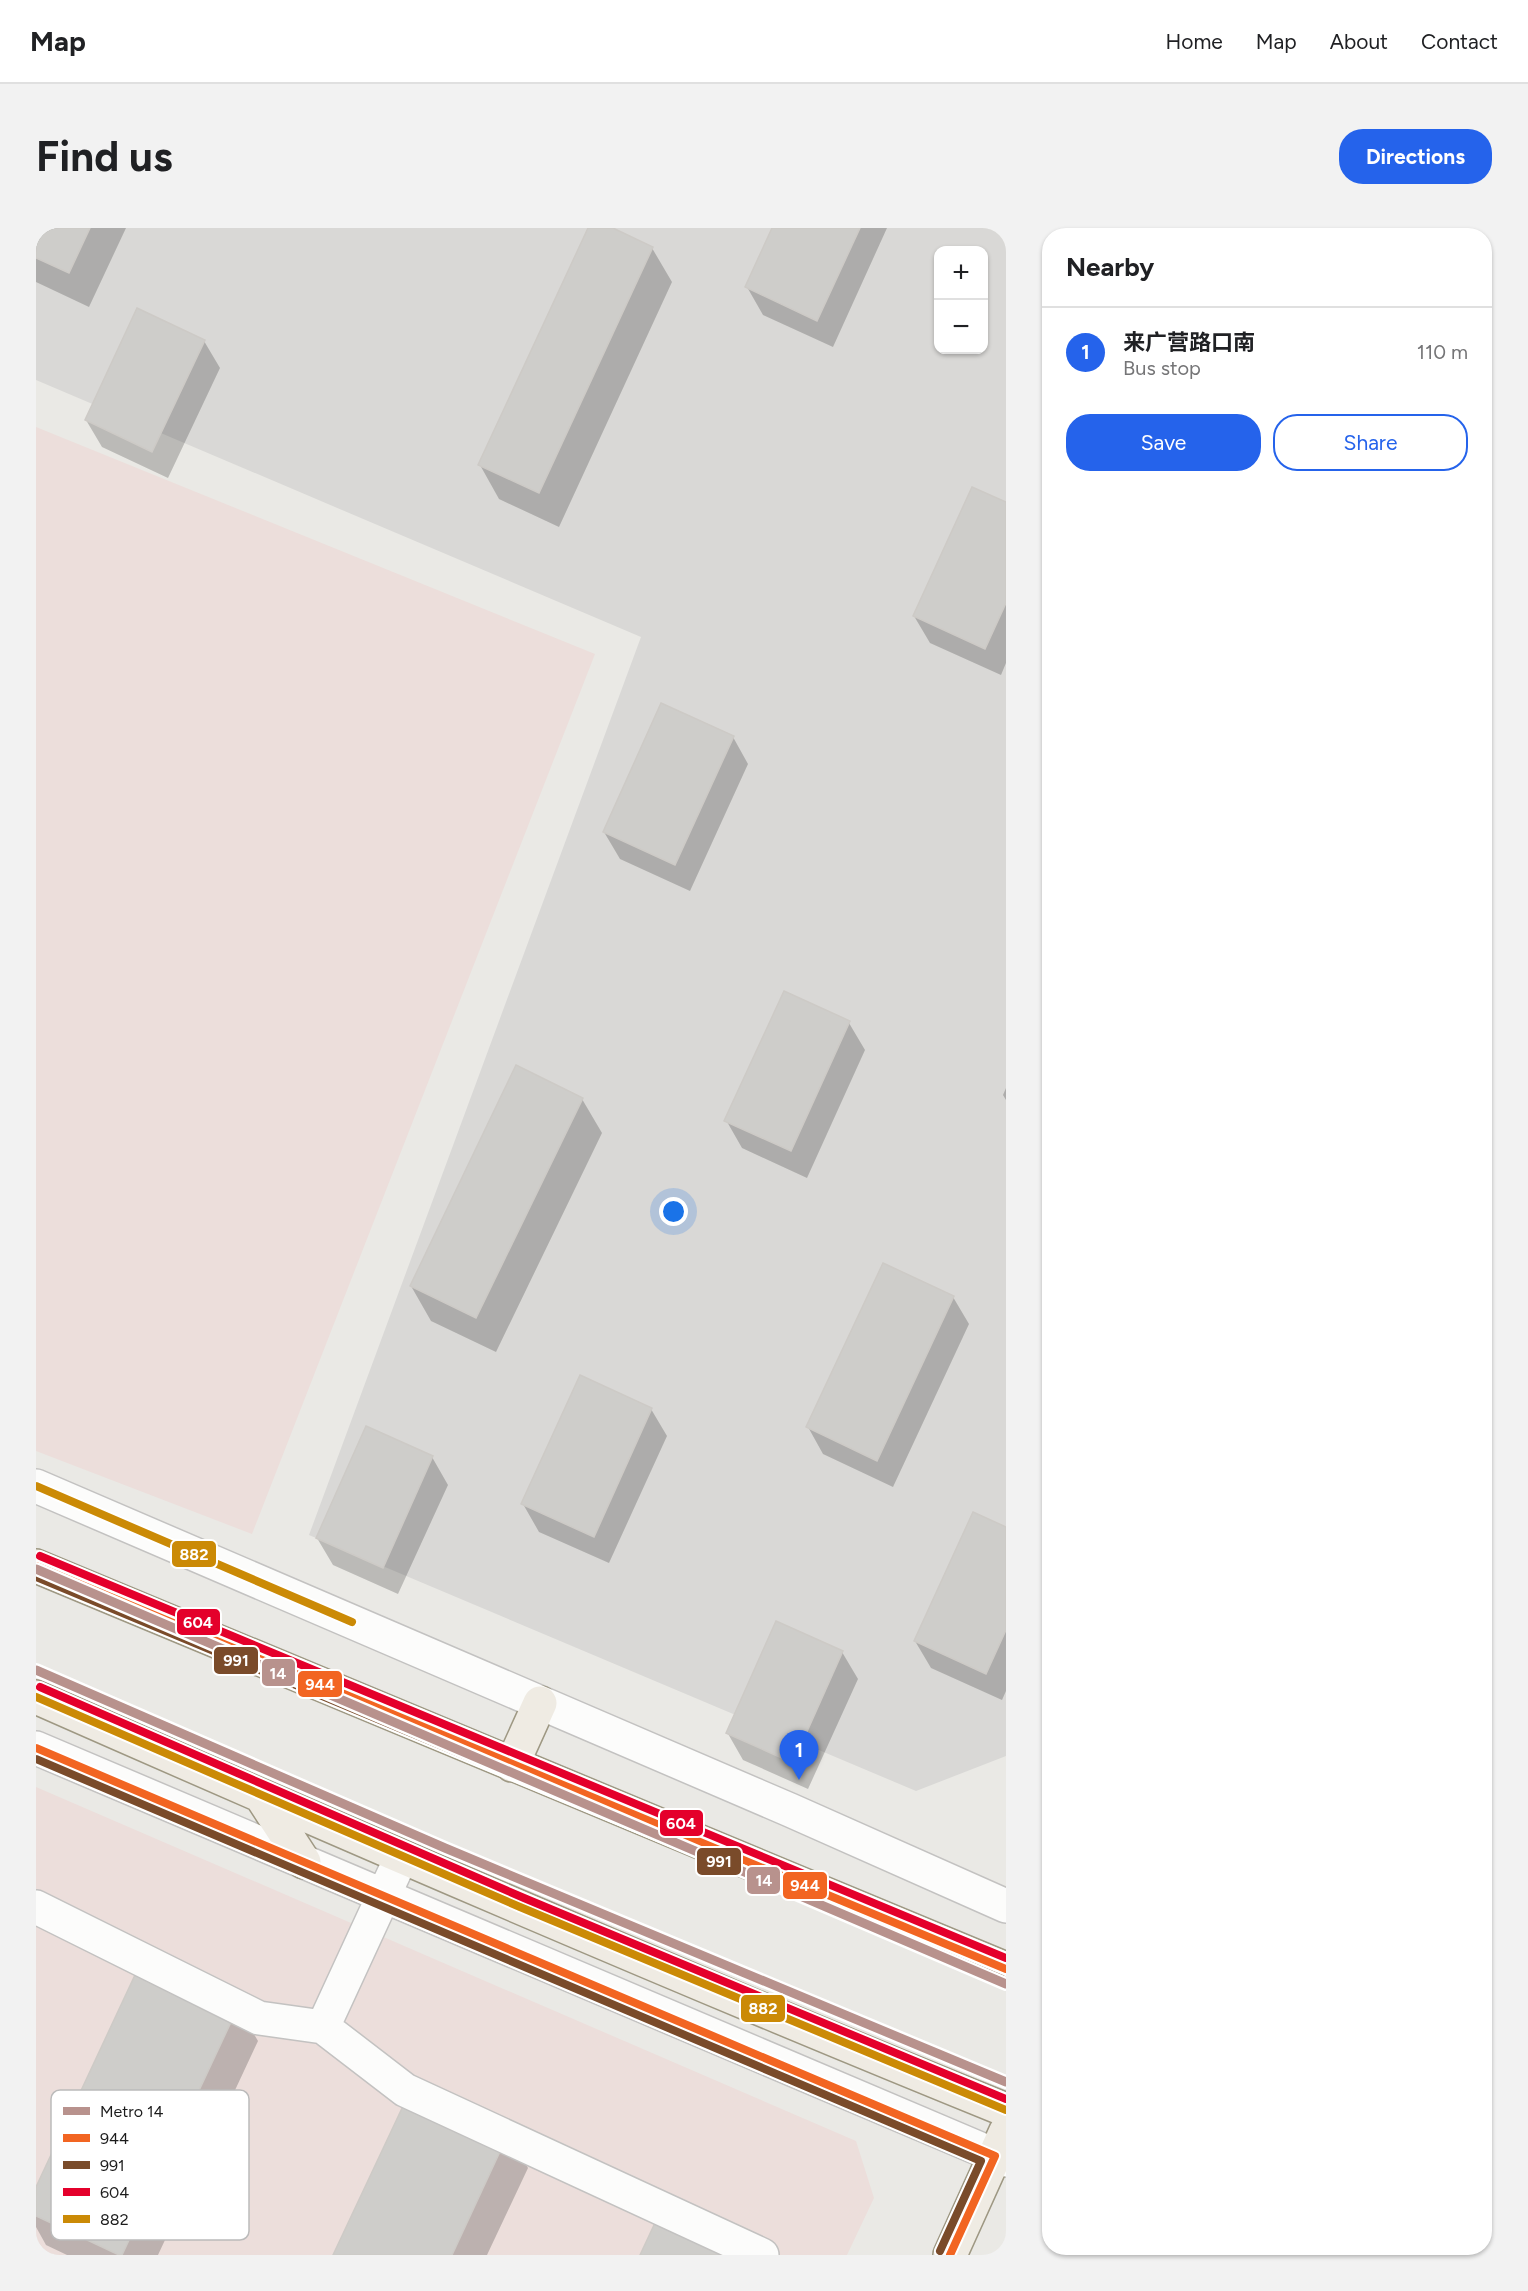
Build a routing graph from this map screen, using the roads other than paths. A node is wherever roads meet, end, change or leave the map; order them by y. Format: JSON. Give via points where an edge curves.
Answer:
{"nodes":[{"id":1,"x":36,"y":1486,"type":"edge"},
{"id":2,"x":36,"y":1566,"type":"edge"},
{"id":3,"x":36,"y":1697,"type":"edge"},
{"id":4,"x":540,"y":1703,"type":"junction"},
{"id":5,"x":36,"y":1748,"type":"edge"},
{"id":6,"x":512,"y":1765,"type":"junction"},
{"id":7,"x":261,"y":1796,"type":"junction"},
{"id":8,"x":401,"y":1858,"type":"junction"},
{"id":9,"x":304,"y":1862,"type":"junction"},
{"id":10,"x":384,"y":1896,"type":"junction"},
{"id":11,"x":1006,"y":1906,"type":"edge"},
{"id":12,"x":36,"y":1907,"type":"edge"},
{"id":13,"x":1006,"y":1969,"type":"edge"},
{"id":14,"x":323,"y":2027,"type":"junction"},
{"id":15,"x":1006,"y":2110,"type":"edge"},
{"id":16,"x":1002,"y":2149,"type":"edge"},
{"id":17,"x":762,"y":2255,"type":"edge"},
{"id":18,"x":950,"y":2255,"type":"edge"}],
"edges":[{"from":1,"to":4,"type":"street"},
{"from":2,"to":6,"type":"main road"},
{"from":3,"to":7,"type":"main road"},
{"from":4,"to":6,"type":"main road"},
{"from":4,"to":11,"type":"street"},
{"from":5,"to":9,"type":"street"},
{"from":6,"to":13,"type":"main road"},
{"from":7,"to":8,"type":"main road"},
{"from":7,"to":9,"type":"main road"},
{"from":8,"to":10,"type":"street"},
{"from":8,"to":15,"type":"main road"},
{"from":9,"to":10,"type":"street"},
{"from":10,"to":14,"type":"street"},
{"from":10,"to":16,"type":"street"},
{"from":12,"to":14,"type":"street","via":[[259,2018]]},
{"from":14,"to":17,"type":"street","via":[[405,2090]]},
{"from":16,"to":18,"type":"main road"}]}
